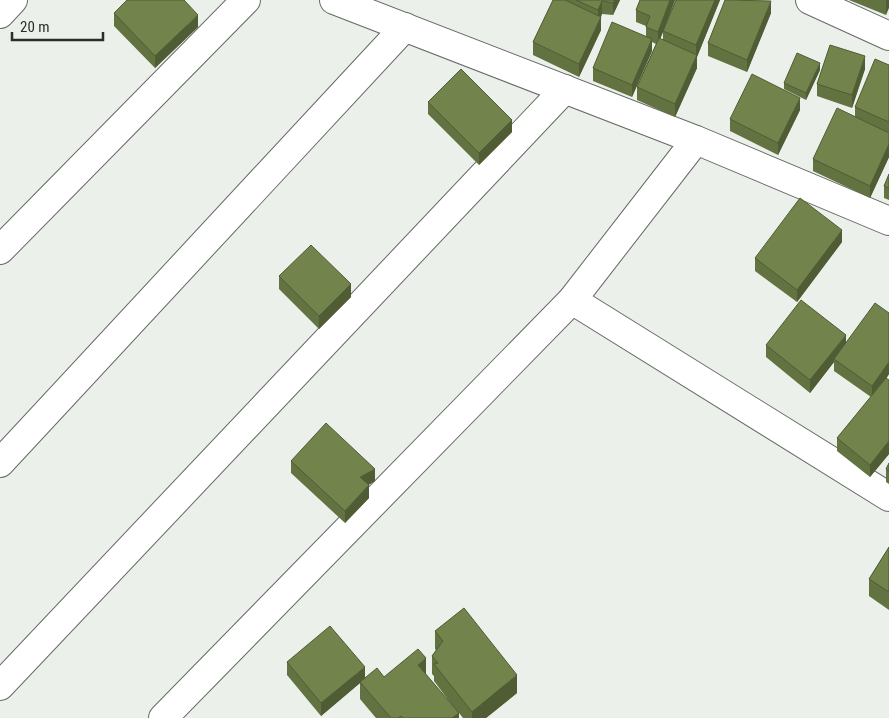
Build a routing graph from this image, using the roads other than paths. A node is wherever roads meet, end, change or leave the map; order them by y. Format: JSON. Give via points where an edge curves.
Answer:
{"nodes":[{"id":1,"x":13,"y":0,"type":"edge"},
{"id":2,"x":246,"y":0,"type":"edge"},
{"id":3,"x":334,"y":0,"type":"edge"},
{"id":4,"x":810,"y":0,"type":"edge"},
{"id":5,"x":0,"y":14,"type":"edge"},
{"id":6,"x":405,"y":27,"type":"junction"},
{"id":7,"x":889,"y":36,"type":"edge"},
{"id":8,"x":565,"y":89,"type":"junction"},
{"id":9,"x":696,"y":140,"type":"junction"},
{"id":10,"x":889,"y":221,"type":"edge"},
{"id":11,"x":0,"y":250,"type":"edge"},
{"id":12,"x":572,"y":300,"type":"junction"},
{"id":13,"x":0,"y":463,"type":"edge"},
{"id":14,"x":889,"y":497,"type":"edge"},
{"id":15,"x":0,"y":686,"type":"edge"},
{"id":16,"x":163,"y":718,"type":"edge"}],
"edges":[{"from":1,"to":5,"type":"street"},
{"from":2,"to":11,"type":"street"},
{"from":3,"to":6,"type":"street"},
{"from":4,"to":7,"type":"street"},
{"from":6,"to":8,"type":"street"},
{"from":6,"to":13,"type":"street"},
{"from":8,"to":9,"type":"street"},
{"from":8,"to":15,"type":"street"},
{"from":9,"to":10,"type":"street"},
{"from":9,"to":12,"type":"street"},
{"from":12,"to":14,"type":"street"},
{"from":12,"to":16,"type":"street"}]}
